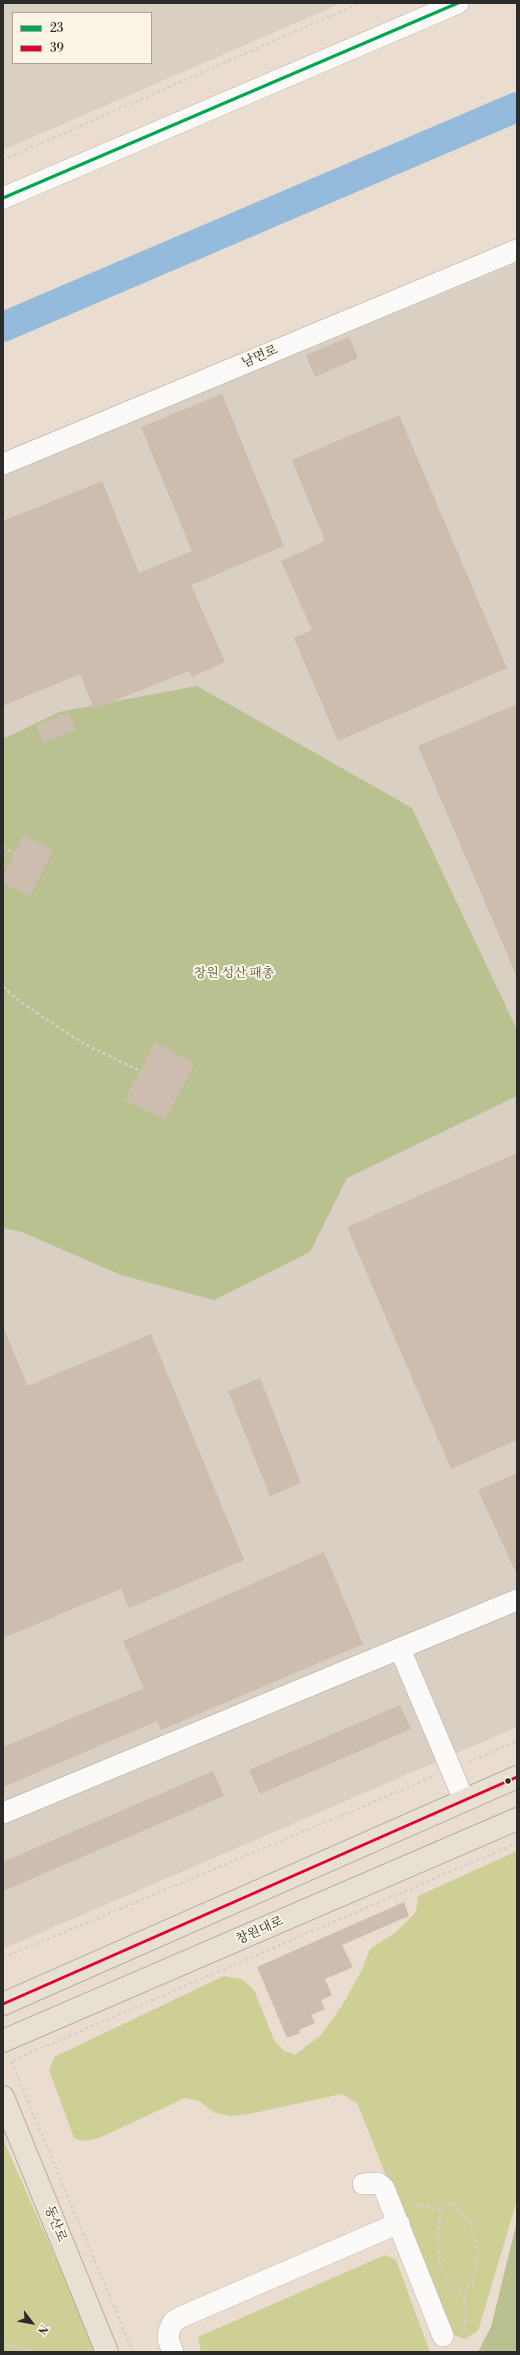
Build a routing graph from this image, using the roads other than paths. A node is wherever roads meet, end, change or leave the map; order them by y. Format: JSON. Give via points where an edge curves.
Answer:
{"nodes":[{"id":1,"x":447,"y":5,"type":"edge"},
{"id":2,"x":3,"y":198,"type":"edge"},
{"id":3,"x":517,"y":250,"type":"edge"},
{"id":4,"x":3,"y":464,"type":"edge"},
{"id":5,"x":517,"y":1600,"type":"edge"},
{"id":6,"x":400,"y":1649,"type":"junction"},
{"id":7,"x":517,"y":1777,"type":"edge"},
{"id":8,"x":464,"y":1800,"type":"junction"},
{"id":9,"x":3,"y":1813,"type":"edge"},
{"id":10,"x":517,"y":1819,"type":"edge"},
{"id":11,"x":3,"y":2004,"type":"edge"},
{"id":12,"x":3,"y":2041,"type":"edge"},
{"id":13,"x":3,"y":2097,"type":"edge"},
{"id":14,"x":363,"y":2184,"type":"dead end"},
{"id":15,"x":396,"y":2217,"type":"junction"},
{"id":16,"x":443,"y":2336,"type":"road end"},
{"id":17,"x":107,"y":2352,"type":"edge"},
{"id":18,"x":173,"y":2352,"type":"edge"}],
"edges":[{"from":1,"to":2,"type":"street"},
{"from":3,"to":4,"type":"street","name":"남면로"},
{"from":5,"to":6,"type":"street"},
{"from":6,"to":8,"type":"street"},
{"from":6,"to":9,"type":"street"},
{"from":7,"to":8,"type":"main road"},
{"from":8,"to":11,"type":"main road"},
{"from":10,"to":12,"type":"main road","name":"창원대로"},
{"from":13,"to":17,"type":"main road","name":"동산로"},
{"from":14,"to":15,"type":"street","via":[[378,2183],[384,2188]]},
{"from":15,"to":16,"type":"street"},
{"from":15,"to":18,"type":"street","via":[[181,2317],[173,2322],[169,2331],[168,2339]]}]}
